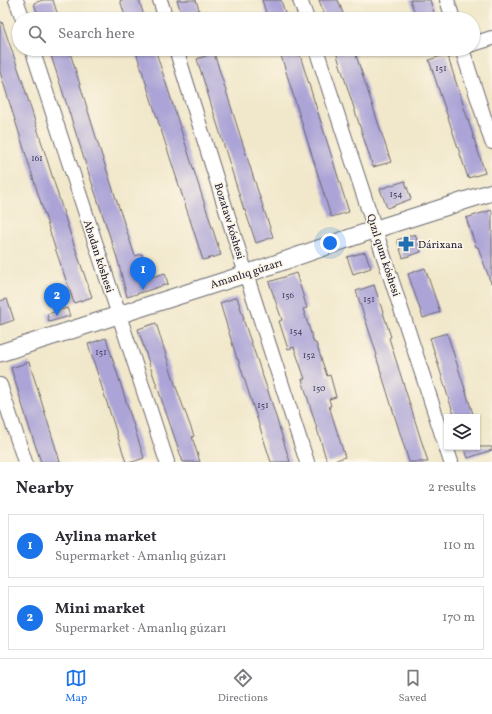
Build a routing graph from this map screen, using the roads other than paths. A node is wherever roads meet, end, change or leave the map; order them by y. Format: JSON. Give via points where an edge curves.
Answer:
{"nodes":[{"id":1,"x":16,"y":0,"type":"edge"},
{"id":2,"x":160,"y":0,"type":"edge"},
{"id":3,"x":300,"y":0,"type":"edge"},
{"id":4,"x":447,"y":0,"type":"edge"},
{"id":5,"x":20,"y":12,"type":"edge"},
{"id":6,"x":164,"y":12,"type":"edge"},
{"id":7,"x":304,"y":12,"type":"edge"},
{"id":8,"x":451,"y":12,"type":"edge"},
{"id":9,"x":492,"y":38,"type":"edge"},
{"id":10,"x":480,"y":42,"type":"edge"},
{"id":11,"x":34,"y":56,"type":"edge"},
{"id":12,"x":178,"y":56,"type":"edge"},
{"id":13,"x":318,"y":56,"type":"edge"},
{"id":14,"x":464,"y":56,"type":"edge"},
{"id":15,"x":492,"y":142,"type":"edge"},
{"id":16,"x":492,"y":192,"type":"edge"},
{"id":17,"x":376,"y":229,"type":"junction"},
{"id":18,"x":246,"y":274,"type":"junction"},
{"id":19,"x":118,"y":314,"type":"junction"},
{"id":20,"x":0,"y":353,"type":"edge"},
{"id":21,"x":0,"y":385,"type":"edge"},
{"id":22,"x":25,"y":462,"type":"edge"},
{"id":23,"x":167,"y":462,"type":"edge"},
{"id":24,"x":307,"y":462,"type":"edge"},
{"id":25,"x":451,"y":462,"type":"edge"}],
"edges":[{"from":1,"to":5,"type":"street"},
{"from":2,"to":6,"type":"street"},
{"from":3,"to":7,"type":"street"},
{"from":4,"to":8,"type":"street"},
{"from":9,"to":10,"type":"street"},
{"from":11,"to":19,"type":"street","name":"Abadan kóshesi"},
{"from":12,"to":18,"type":"street","name":"Bozataw kóshesi"},
{"from":13,"to":17,"type":"street","name":"Qızıl qum kóshesi"},
{"from":14,"to":15,"type":"street"},
{"from":16,"to":17,"type":"street","name":"Amanlıq gúzarı"},
{"from":17,"to":18,"type":"street","name":"Amanlıq gúzarı"},
{"from":17,"to":25,"type":"street","name":"Qızıl qum kóshesi"},
{"from":18,"to":19,"type":"street","name":"Amanlıq gúzarı"},
{"from":18,"to":24,"type":"street","name":"Bozataw kóshesi"},
{"from":19,"to":20,"type":"street","name":"Amanlıq gúzarı"},
{"from":19,"to":23,"type":"street","name":"Abadan kóshesi"},
{"from":21,"to":22,"type":"street"}]}
